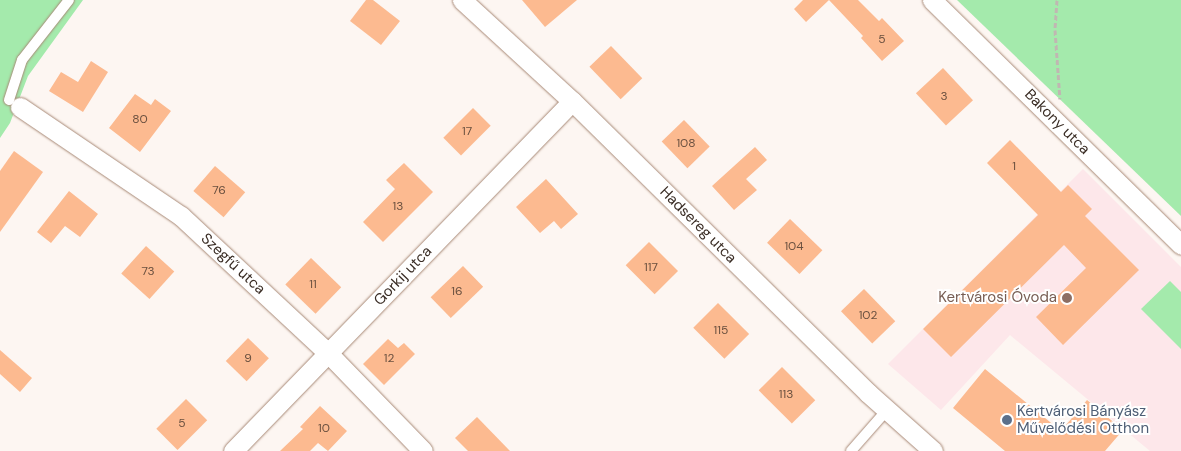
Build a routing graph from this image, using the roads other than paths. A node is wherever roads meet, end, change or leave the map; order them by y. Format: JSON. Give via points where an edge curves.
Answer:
{"nodes":[{"id":1,"x":69,"y":0,"type":"edge"},
{"id":2,"x":462,"y":0,"type":"edge"},
{"id":3,"x":932,"y":0,"type":"edge"},
{"id":4,"x":0,"y":93,"type":"edge"},
{"id":5,"x":572,"y":101,"type":"junction"},
{"id":6,"x":14,"y":103,"type":"junction"},
{"id":7,"x":1181,"y":245,"type":"edge"},
{"id":8,"x":328,"y":353,"type":"junction"},
{"id":9,"x":887,"y":410,"type":"junction"},
{"id":10,"x":233,"y":451,"type":"edge"},
{"id":11,"x":423,"y":451,"type":"edge"},
{"id":12,"x":851,"y":451,"type":"edge"},
{"id":13,"x":933,"y":451,"type":"edge"}],
"edges":[{"from":1,"to":6,"type":"lane","via":[[22,60]]},
{"from":2,"to":5,"type":"street","name":"Hadsereg utca"},
{"from":3,"to":7,"type":"street","name":"Bakony utca"},
{"from":4,"to":6,"type":"lane"},
{"from":5,"to":8,"type":"street","name":"Gorkij utca"},
{"from":5,"to":9,"type":"street","name":"Hadsereg utca"},
{"from":6,"to":8,"type":"street","name":"Szegfű utca","via":[[181,216]]},
{"from":8,"to":10,"type":"street","name":"Gorkij utca"},
{"from":8,"to":11,"type":"street","name":"Szegfű utca"},
{"from":9,"to":12,"type":"lane"},
{"from":9,"to":13,"type":"street","name":"Hadsereg utca"}]}
